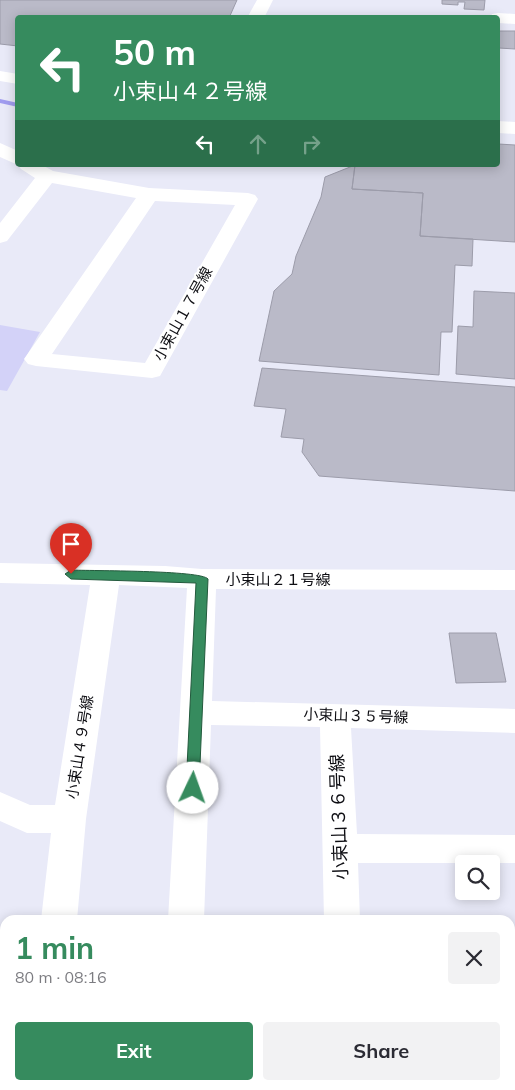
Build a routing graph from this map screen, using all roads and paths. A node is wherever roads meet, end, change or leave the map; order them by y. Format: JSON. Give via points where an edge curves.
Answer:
{"nodes":[{"id":1,"x":265,"y":0,"type":"edge"},
{"id":2,"x":258,"y":15,"type":"edge"},
{"id":3,"x":500,"y":18,"type":"edge"},
{"id":4,"x":515,"y":19,"type":"edge"},
{"id":5,"x":0,"y":64,"type":"edge"},
{"id":6,"x":15,"y":66,"type":"edge"},
{"id":7,"x":0,"y":76,"type":"edge"},
{"id":8,"x":15,"y":78,"type":"edge"},
{"id":9,"x":500,"y":113,"type":"edge"},
{"id":10,"x":515,"y":114,"type":"edge"},
{"id":11,"x":500,"y":127,"type":"edge"},
{"id":12,"x":515,"y":128,"type":"edge"},
{"id":13,"x":0,"y":150,"type":"edge"},
{"id":14,"x":15,"y":158,"type":"edge"},
{"id":15,"x":31,"y":167,"type":"edge"},
{"id":16,"x":47,"y":176,"type":"junction"},
{"id":17,"x":149,"y":194,"type":"junction"},
{"id":18,"x":0,"y":237,"type":"edge"},
{"id":19,"x":0,"y":573,"type":"edge"},
{"id":20,"x":106,"y":575,"type":"junction"},
{"id":21,"x":202,"y":579,"type":"junction"},
{"id":22,"x":515,"y":580,"type":"edge"},
{"id":23,"x":196,"y":713,"type":"junction"},
{"id":24,"x":335,"y":715,"type":"junction"},
{"id":25,"x":515,"y":721,"type":"edge"},
{"id":26,"x":0,"y":806,"type":"edge"},
{"id":27,"x":69,"y":819,"type":"junction"},
{"id":28,"x":341,"y":848,"type":"junction"},
{"id":29,"x":515,"y":849,"type":"edge"},
{"id":30,"x":59,"y":915,"type":"edge"},
{"id":31,"x":186,"y":915,"type":"edge"},
{"id":32,"x":342,"y":915,"type":"edge"}],
"edges":[{"from":1,"to":2,"type":"street"},
{"from":3,"to":4,"type":"street"},
{"from":5,"to":6,"type":"street"},
{"from":7,"to":8,"type":"street"},
{"from":9,"to":10,"type":"street"},
{"from":11,"to":12,"type":"street"},
{"from":13,"to":14,"type":"street"},
{"from":15,"to":16,"type":"street","name":"小束山１７号線"},
{"from":16,"to":17,"type":"street","name":"小束山１７号線"},
{"from":16,"to":18,"type":"street"},
{"from":17,"to":17,"type":"street","name":"小束山１７号線","via":[[248,199],[152,371],[36,359]]},
{"from":19,"to":20,"type":"street","name":"小束山２１号線"},
{"from":20,"to":21,"type":"street","name":"小束山２１号線"},
{"from":20,"to":27,"type":"street","name":"小束山４９号線"},
{"from":21,"to":22,"type":"street","name":"小束山２１号線"},
{"from":21,"to":23,"type":"street"},
{"from":23,"to":24,"type":"street","name":"小束山３５号線"},
{"from":23,"to":31,"type":"street"},
{"from":24,"to":25,"type":"street","name":"小束山３５号線"},
{"from":24,"to":28,"type":"street","name":"小束山３６号線"},
{"from":26,"to":27,"type":"street","via":[[27,819]]},
{"from":27,"to":30,"type":"street","name":"小束山４９号線"},
{"from":28,"to":29,"type":"street"},
{"from":28,"to":32,"type":"street","name":"小束山３６号線"}]}
